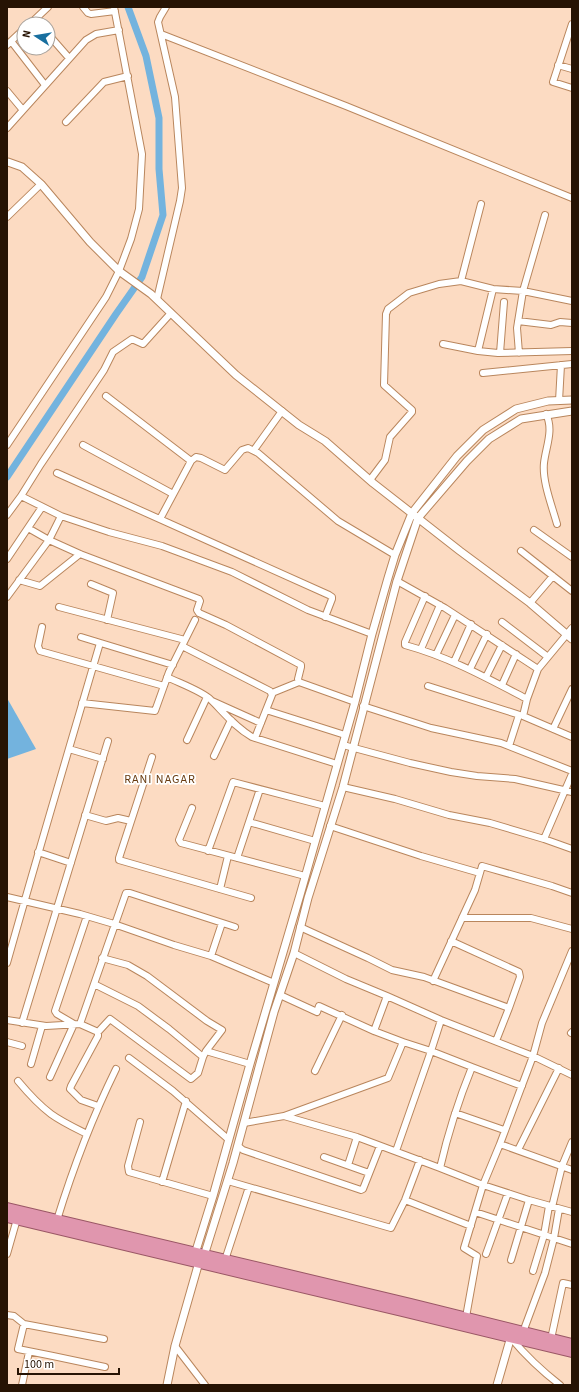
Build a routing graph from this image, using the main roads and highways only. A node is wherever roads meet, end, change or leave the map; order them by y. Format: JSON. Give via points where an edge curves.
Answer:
{"nodes":[{"id":1,"x":7,"y":1208,"type":"edge"},
{"id":2,"x":12,"y":1218,"type":"edge"},
{"id":3,"x":198,"y":1259,"type":"junction"},
{"id":4,"x":410,"y":1308,"type":"junction"},
{"id":5,"x":516,"y":1333,"type":"junction"},
{"id":6,"x":572,"y":1344,"type":"edge"},
{"id":7,"x":572,"y":1352,"type":"edge"}],
"edges":[{"from":1,"to":3,"type":"highway"},
{"from":2,"to":3,"type":"highway"},
{"from":3,"to":4,"type":"highway"},
{"from":3,"to":4,"type":"highway","via":[[225,1260]]},
{"from":4,"to":5,"type":"highway"},
{"from":4,"to":5,"type":"highway","via":[[466,1317]]},
{"from":5,"to":6,"type":"highway"},
{"from":5,"to":7,"type":"highway"}]}
